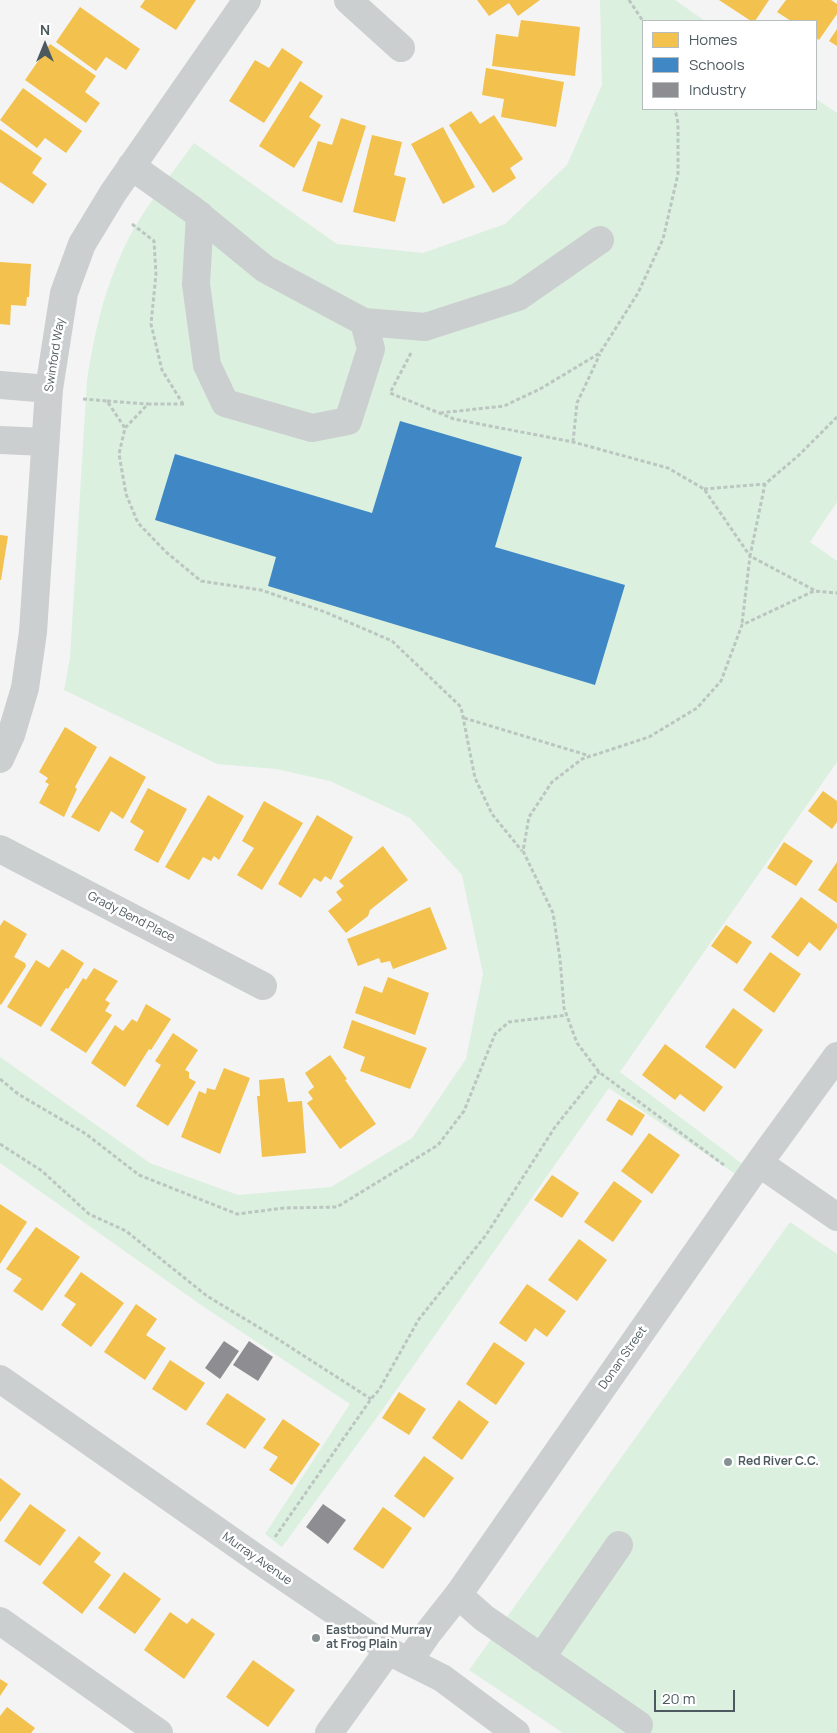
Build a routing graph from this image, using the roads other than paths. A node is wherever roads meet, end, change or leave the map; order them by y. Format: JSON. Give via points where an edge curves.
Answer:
{"nodes":[{"id":1,"x":247,"y":0,"type":"edge"},
{"id":2,"x":348,"y":0,"type":"edge"},
{"id":3,"x":401,"y":48,"type":"dead end"},
{"id":4,"x":131,"y":166,"type":"junction"},
{"id":5,"x":200,"y":215,"type":"junction"},
{"id":6,"x":600,"y":240,"type":"dead end"},
{"id":7,"x":364,"y":322,"type":"junction"},
{"id":8,"x":0,"y":385,"type":"edge"},
{"id":9,"x":49,"y":389,"type":"junction"},
{"id":10,"x":0,"y":440,"type":"edge"},
{"id":11,"x":45,"y":442,"type":"junction"},
{"id":12,"x":0,"y":759,"type":"edge"},
{"id":13,"x":0,"y":849,"type":"edge"},
{"id":14,"x":263,"y":986,"type":"dead end"},
{"id":15,"x":837,"y":1056,"type":"edge"},
{"id":16,"x":753,"y":1172,"type":"junction"},
{"id":17,"x":837,"y":1217,"type":"edge"},
{"id":18,"x":0,"y":1379,"type":"edge"},
{"id":19,"x":619,"y":1545,"type":"dead end"},
{"id":20,"x":458,"y":1595,"type":"junction"},
{"id":21,"x":0,"y":1621,"type":"edge"},
{"id":22,"x":399,"y":1656,"type":"junction"},
{"id":23,"x":541,"y":1658,"type":"junction"},
{"id":24,"x":639,"y":1726,"type":"dead end"},
{"id":25,"x":159,"y":1733,"type":"edge"},
{"id":26,"x":329,"y":1733,"type":"edge"},
{"id":27,"x":516,"y":1733,"type":"edge"}],
"edges":[{"from":1,"to":4,"type":"street","name":"Swinford Way"},
{"from":2,"to":3,"type":"street"},
{"from":4,"to":5,"type":"street"},
{"from":4,"to":9,"type":"street","name":"Swinford Way","via":[[82,244],[64,293]]},
{"from":5,"to":7,"type":"street","via":[[265,269]]},
{"from":5,"to":7,"type":"street","via":[[196,284],[207,365],[225,403],[312,428],[348,421],[371,349]]},
{"from":6,"to":7,"type":"street","via":[[518,298],[425,327]]},
{"from":8,"to":9,"type":"street"},
{"from":9,"to":11,"type":"street","name":"Swinford Way"},
{"from":10,"to":11,"type":"street"},
{"from":11,"to":12,"type":"street","name":"Swinford Way","via":[[33,632],[25,688]]},
{"from":13,"to":14,"type":"street","name":"Grady Bend Place"},
{"from":15,"to":16,"type":"street","name":"Donan Street"},
{"from":16,"to":17,"type":"street"},
{"from":16,"to":20,"type":"street","name":"Donan Street"},
{"from":18,"to":22,"type":"street","name":"Murray Avenue"},
{"from":19,"to":23,"type":"street"},
{"from":20,"to":22,"type":"street","name":"Donan Street","via":[[428,1633]]},
{"from":20,"to":23,"type":"street","via":[[484,1618]]},
{"from":21,"to":25,"type":"street"},
{"from":22,"to":26,"type":"street","name":"Donan Street"},
{"from":22,"to":27,"type":"street","name":"Murray Avenue","via":[[442,1678]]},
{"from":23,"to":24,"type":"street"}]}
